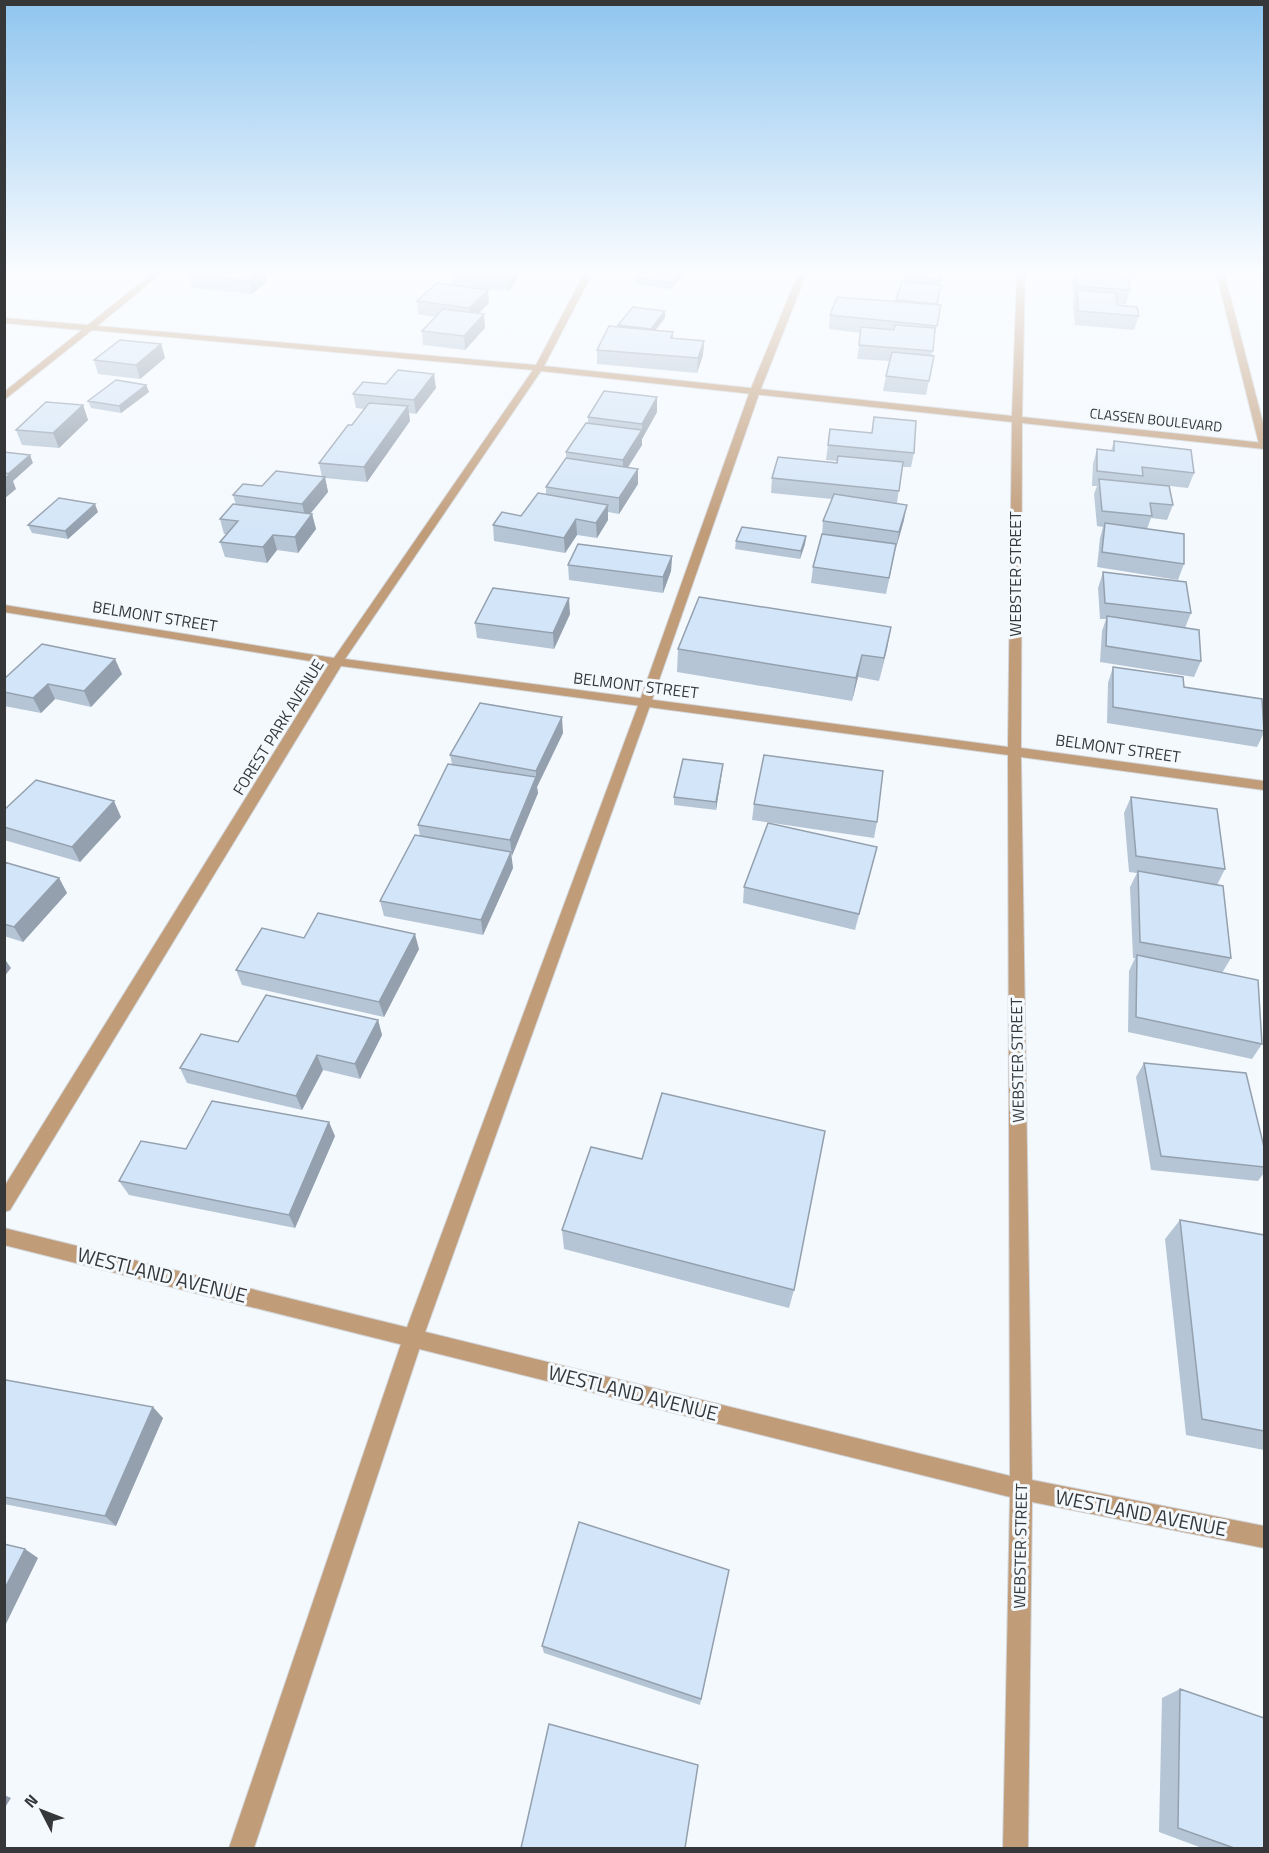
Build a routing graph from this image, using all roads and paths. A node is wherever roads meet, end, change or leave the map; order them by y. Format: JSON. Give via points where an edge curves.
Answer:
{"nodes":[{"id":1,"x":53,"y":358,"type":"edge"},
{"id":2,"x":433,"y":358,"type":"edge"},
{"id":3,"x":544,"y":358,"type":"edge"},
{"id":4,"x":768,"y":358,"type":"edge"},
{"id":5,"x":1018,"y":358,"type":"edge"},
{"id":6,"x":1242,"y":358,"type":"edge"},
{"id":7,"x":539,"y":368,"type":"junction"},
{"id":8,"x":755,"y":391,"type":"junction"},
{"id":9,"x":4,"y":397,"type":"edge"},
{"id":10,"x":1016,"y":418,"type":"junction"},
{"id":11,"x":1264,"y":445,"type":"edge"},
{"id":12,"x":4,"y":608,"type":"edge"},
{"id":13,"x":337,"y":662,"type":"junction"},
{"id":14,"x":645,"y":703,"type":"junction"},
{"id":15,"x":1014,"y":751,"type":"junction"},
{"id":16,"x":1264,"y":785,"type":"edge"},
{"id":17,"x":4,"y":1204,"type":"edge"},
{"id":18,"x":4,"y":1236,"type":"edge"},
{"id":19,"x":413,"y":1338,"type":"junction"},
{"id":20,"x":1021,"y":1489,"type":"junction"},
{"id":21,"x":1264,"y":1537,"type":"edge"},
{"id":22,"x":241,"y":1848,"type":"edge"},
{"id":23,"x":1016,"y":1848,"type":"edge"}],
"edges":[{"from":1,"to":9,"type":"street"},
{"from":2,"to":7,"type":"street","name":"CLASSEN BOULEVARD"},
{"from":3,"to":7,"type":"street","name":"FOREST PARK AVENUE"},
{"from":4,"to":8,"type":"street"},
{"from":5,"to":10,"type":"street","name":"WEBSTER STREET"},
{"from":6,"to":11,"type":"street"},
{"from":7,"to":8,"type":"street","name":"CLASSEN BOULEVARD"},
{"from":7,"to":13,"type":"street","name":"FOREST PARK AVENUE"},
{"from":8,"to":10,"type":"street","name":"CLASSEN BOULEVARD"},
{"from":8,"to":14,"type":"street"},
{"from":10,"to":11,"type":"street","name":"CLASSEN BOULEVARD"},
{"from":10,"to":15,"type":"street","name":"WEBSTER STREET"},
{"from":12,"to":13,"type":"street","name":"BELMONT STREET"},
{"from":13,"to":14,"type":"street","name":"BELMONT STREET"},
{"from":13,"to":17,"type":"street","name":"FOREST PARK AVENUE"},
{"from":14,"to":15,"type":"street","name":"BELMONT STREET"},
{"from":14,"to":19,"type":"street"},
{"from":15,"to":16,"type":"street","name":"BELMONT STREET"},
{"from":15,"to":20,"type":"street","name":"WEBSTER STREET"},
{"from":18,"to":19,"type":"street","name":"WESTLAND AVENUE"},
{"from":19,"to":20,"type":"street","name":"WESTLAND AVENUE"},
{"from":19,"to":22,"type":"street"},
{"from":20,"to":21,"type":"street","name":"WESTLAND AVENUE"},
{"from":20,"to":23,"type":"street","name":"WEBSTER STREET"}]}
